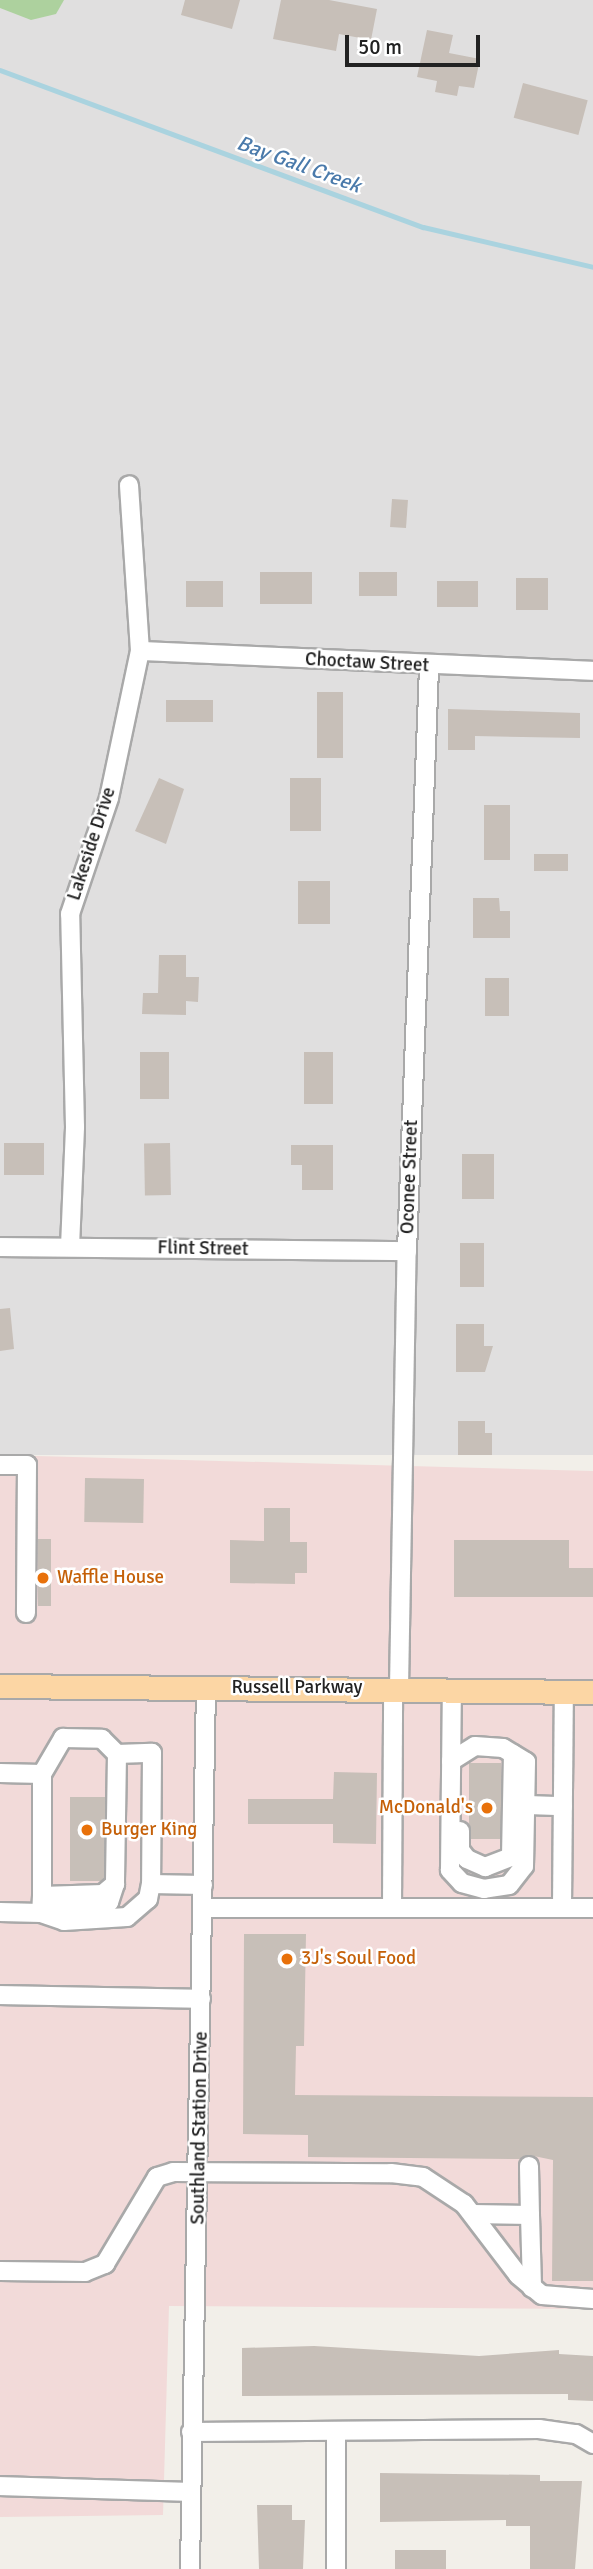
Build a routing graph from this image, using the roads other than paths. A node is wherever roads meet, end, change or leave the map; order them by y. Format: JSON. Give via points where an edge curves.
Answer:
{"nodes":[{"id":1,"x":129,"y":485,"type":"dead end"},
{"id":2,"x":140,"y":651,"type":"junction"},
{"id":3,"x":429,"y":667,"type":"junction"},
{"id":4,"x":593,"y":671,"type":"edge"},
{"id":5,"x":0,"y":1247,"type":"edge"},
{"id":6,"x":70,"y":1247,"type":"junction"},
{"id":7,"x":407,"y":1251,"type":"junction"},
{"id":8,"x":0,"y":1465,"type":"edge"},
{"id":9,"x":26,"y":1613,"type":"dead end"},
{"id":10,"x":0,"y":1686,"type":"edge"},
{"id":11,"x":205,"y":1688,"type":"junction"},
{"id":12,"x":396,"y":1688,"type":"junction"},
{"id":13,"x":452,"y":1689,"type":"junction"},
{"id":14,"x":564,"y":1691,"type":"junction"},
{"id":15,"x":593,"y":1692,"type":"edge"},
{"id":16,"x":117,"y":1754,"type":"junction"},
{"id":17,"x":513,"y":1754,"type":"junction"},
{"id":18,"x":451,"y":1767,"type":"junction"},
{"id":19,"x":0,"y":1773,"type":"edge"},
{"id":20,"x":42,"y":1774,"type":"junction"},
{"id":21,"x":528,"y":1805,"type":"junction"},
{"id":22,"x":563,"y":1806,"type":"junction"},
{"id":23,"x":462,"y":1883,"type":"junction"},
{"id":24,"x":151,"y":1884,"type":"junction"},
{"id":25,"x":203,"y":1885,"type":"junction"},
{"id":26,"x":498,"y":1888,"type":"junction"},
{"id":27,"x":45,"y":1902,"type":"junction"},
{"id":28,"x":203,"y":1908,"type":"junction"},
{"id":29,"x":392,"y":1908,"type":"junction"},
{"id":30,"x":462,"y":1908,"type":"junction"},
{"id":31,"x":498,"y":1908,"type":"junction"},
{"id":32,"x":562,"y":1908,"type":"junction"},
{"id":33,"x":593,"y":1908,"type":"edge"},
{"id":34,"x":0,"y":1912,"type":"edge"},
{"id":35,"x":0,"y":1995,"type":"edge"},
{"id":36,"x":201,"y":1999,"type":"junction"},
{"id":37,"x":528,"y":2166,"type":"dead end"},
{"id":38,"x":199,"y":2175,"type":"junction"},
{"id":39,"x":473,"y":2214,"type":"junction"},
{"id":40,"x":530,"y":2215,"type":"junction"},
{"id":41,"x":0,"y":2271,"type":"edge"},
{"id":42,"x":532,"y":2288,"type":"junction"},
{"id":43,"x":593,"y":2299,"type":"edge"},
{"id":44,"x":191,"y":2432,"type":"junction"},
{"id":45,"x":336,"y":2432,"type":"junction"},
{"id":46,"x":593,"y":2444,"type":"edge"},
{"id":47,"x":0,"y":2486,"type":"edge"},
{"id":48,"x":191,"y":2492,"type":"junction"},
{"id":49,"x":190,"y":2569,"type":"edge"},
{"id":50,"x":336,"y":2569,"type":"edge"}],
"edges":[{"from":1,"to":2,"type":"street","name":"Lakeside Drive"},
{"from":2,"to":3,"type":"street","name":"Choctaw Street"},
{"from":2,"to":6,"type":"street","name":"Lakeside Drive","via":[[109,799],[70,914],[75,1127]]},
{"from":3,"to":4,"type":"street","name":"Choctaw Street"},
{"from":3,"to":7,"type":"street","name":"Oconee Street"},
{"from":5,"to":6,"type":"street","name":"Flint Street"},
{"from":6,"to":7,"type":"street","name":"Flint Street"},
{"from":7,"to":12,"type":"street","name":"Oconee Street"},
{"from":8,"to":9,"type":"street","via":[[27,1465]]},
{"from":10,"to":11,"type":"main road","name":"Russell Parkway"},
{"from":11,"to":12,"type":"main road","name":"Russell Parkway"},
{"from":11,"to":25,"type":"street","name":"Southland Station Drive"},
{"from":12,"to":13,"type":"main road","name":"Russell Parkway"},
{"from":12,"to":29,"type":"street","name":"Oconee Street"},
{"from":13,"to":14,"type":"main road","name":"Russell Parkway"},
{"from":13,"to":18,"type":"street"},
{"from":14,"to":15,"type":"main road","name":"Russell Parkway"},
{"from":14,"to":22,"type":"street"},
{"from":16,"to":20,"type":"street","via":[[102,1739],[62,1738]]},
{"from":16,"to":24,"type":"street","via":[[152,1753]]},
{"from":16,"to":27,"type":"street","via":[[115,1884],[103,1894]]},
{"from":17,"to":18,"type":"street","via":[[475,1746]]},
{"from":17,"to":18,"type":"street","via":[[511,1857],[499,1865],[485,1867],[460,1850],[462,1782]]},
{"from":17,"to":21,"type":"street","via":[[526,1762]]},
{"from":18,"to":23,"type":"street","via":[[450,1870]]},
{"from":19,"to":20,"type":"street"},
{"from":20,"to":27,"type":"street"},
{"from":21,"to":22,"type":"street"},
{"from":21,"to":26,"type":"street","via":[[524,1866],[509,1885]]},
{"from":22,"to":32,"type":"street"},
{"from":23,"to":26,"type":"street"},
{"from":23,"to":30,"type":"street"},
{"from":24,"to":25,"type":"street"},
{"from":24,"to":27,"type":"street","via":[[148,1899],[127,1917],[64,1921]]},
{"from":25,"to":28,"type":"street","name":"Southland Station Drive"},
{"from":26,"to":31,"type":"street"},
{"from":27,"to":34,"type":"street"},
{"from":28,"to":29,"type":"street"},
{"from":28,"to":36,"type":"street","name":"Southland Station Drive"},
{"from":29,"to":30,"type":"street"},
{"from":30,"to":31,"type":"street"},
{"from":31,"to":32,"type":"street"},
{"from":32,"to":33,"type":"street"},
{"from":35,"to":36,"type":"street"},
{"from":36,"to":38,"type":"street","name":"Southland Station Drive"},
{"from":37,"to":40,"type":"street"},
{"from":38,"to":39,"type":"street","via":[[423,2177]]},
{"from":38,"to":41,"type":"street","via":[[157,2177],[105,2264],[85,2272]]},
{"from":38,"to":44,"type":"street","name":"Southland Station Drive"},
{"from":39,"to":40,"type":"street"},
{"from":39,"to":42,"type":"street"},
{"from":40,"to":42,"type":"street"},
{"from":42,"to":43,"type":"street","via":[[561,2300]]},
{"from":44,"to":45,"type":"street"},
{"from":44,"to":48,"type":"street","name":"Southland Station Drive"},
{"from":45,"to":46,"type":"street","via":[[539,2429],[576,2434]]},
{"from":45,"to":50,"type":"street"},
{"from":47,"to":48,"type":"street"},
{"from":48,"to":49,"type":"street","name":"Southland Station Drive"}]}
